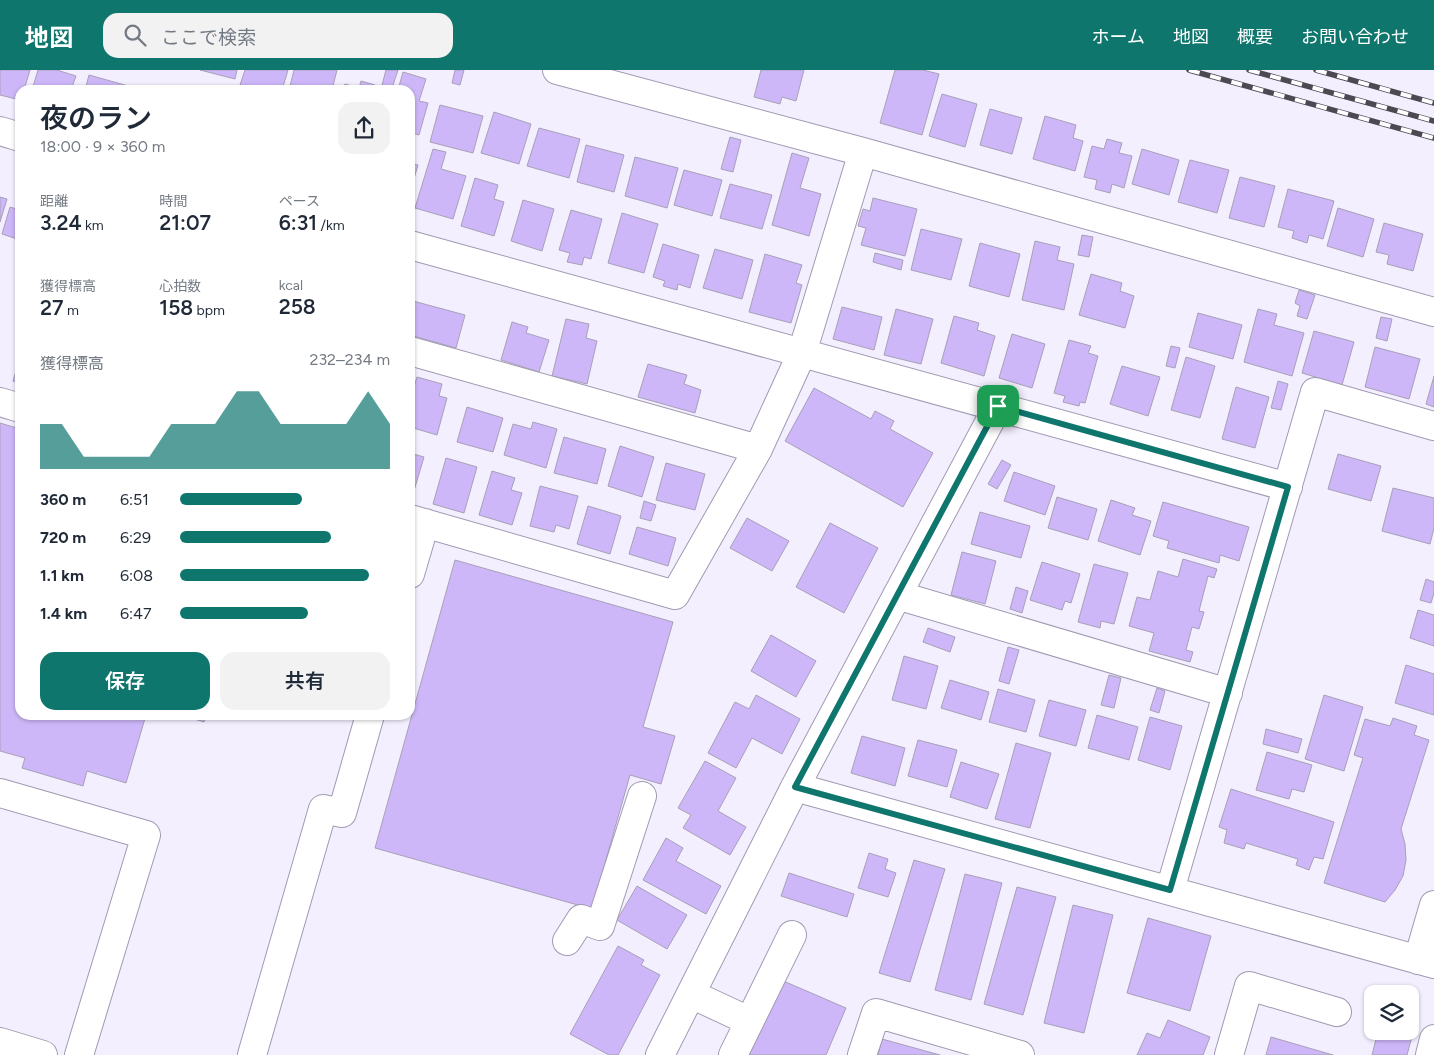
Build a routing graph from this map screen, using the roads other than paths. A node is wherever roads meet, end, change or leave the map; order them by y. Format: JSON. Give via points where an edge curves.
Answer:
{"nodes":[{"id":1,"x":557,"y":70,"type":"edge"},
{"id":2,"x":0,"y":131,"type":"edge"},
{"id":3,"x":15,"y":136,"type":"edge"},
{"id":4,"x":863,"y":152,"type":"junction"},
{"id":5,"x":415,"y":246,"type":"edge"},
{"id":6,"x":1434,"y":312,"type":"edge"},
{"id":7,"x":415,"y":352,"type":"edge"},
{"id":8,"x":802,"y":353,"type":"junction"},
{"id":9,"x":0,"y":402,"type":"edge"},
{"id":10,"x":15,"y":406,"type":"edge"},
{"id":11,"x":998,"y":406,"type":"junction"},
{"id":12,"x":1434,"y":426,"type":"edge"},
{"id":13,"x":758,"y":449,"type":"junction"},
{"id":14,"x":1288,"y":487,"type":"junction"},
{"id":15,"x":417,"y":521,"type":"edge"},
{"id":16,"x":415,"y":536,"type":"edge"},
{"id":17,"x":897,"y":595,"type":"junction"},
{"id":18,"x":1228,"y":693,"type":"junction"},
{"id":19,"x":369,"y":720,"type":"edge"},
{"id":20,"x":795,"y":787,"type":"junction"},
{"id":21,"x":0,"y":793,"type":"edge"},
{"id":22,"x":642,"y":796,"type":"dead end"},
{"id":23,"x":1170,"y":890,"type":"junction"},
{"id":24,"x":1434,"y":905,"type":"edge"},
{"id":25,"x":792,"y":935,"type":"dead end"},
{"id":26,"x":566,"y":941,"type":"dead end"},
{"id":27,"x":1426,"y":962,"type":"edge"},
{"id":28,"x":691,"y":994,"type":"junction"},
{"id":29,"x":1337,"y":1012,"type":"dead end"},
{"id":30,"x":749,"y":1021,"type":"junction"},
{"id":31,"x":1434,"y":1039,"type":"edge"},
{"id":32,"x":0,"y":1042,"type":"edge"},
{"id":33,"x":43,"y":1055,"type":"edge"},
{"id":34,"x":79,"y":1055,"type":"edge"},
{"id":35,"x":252,"y":1055,"type":"edge"},
{"id":36,"x":660,"y":1055,"type":"edge"},
{"id":37,"x":733,"y":1055,"type":"edge"},
{"id":38,"x":862,"y":1055,"type":"edge"},
{"id":39,"x":1020,"y":1055,"type":"edge"},
{"id":40,"x":1229,"y":1055,"type":"edge"},
{"id":41,"x":1430,"y":1055,"type":"edge"}],
"edges":[{"from":1,"to":4,"type":"main road"},
{"from":2,"to":3,"type":"main road"},
{"from":4,"to":6,"type":"main road"},
{"from":4,"to":8,"type":"main road"},
{"from":5,"to":8,"type":"main road"},
{"from":7,"to":13,"type":"main road"},
{"from":8,"to":11,"type":"main road"},
{"from":8,"to":13,"type":"main road"},
{"from":9,"to":10,"type":"main road"},
{"from":11,"to":14,"type":"main road"},
{"from":11,"to":17,"type":"main road"},
{"from":12,"to":14,"type":"main road","via":[[1315,392]]},
{"from":13,"to":15,"type":"main road","via":[[675,594]]},
{"from":14,"to":18,"type":"main road"},
{"from":15,"to":16,"type":"main road"},
{"from":17,"to":18,"type":"main road"},
{"from":17,"to":20,"type":"main road"},
{"from":18,"to":23,"type":"main road"},
{"from":19,"to":35,"type":"main road","via":[[342,813],[323,809]]},
{"from":20,"to":23,"type":"main road"},
{"from":20,"to":28,"type":"main road"},
{"from":21,"to":34,"type":"main road","via":[[146,835]]},
{"from":22,"to":26,"type":"main road","via":[[600,926],[581,920]]},
{"from":23,"to":27,"type":"main road"},
{"from":24,"to":27,"type":"main road"},
{"from":25,"to":30,"type":"main road"},
{"from":28,"to":30,"type":"main road"},
{"from":28,"to":36,"type":"main road"},
{"from":29,"to":40,"type":"main road","via":[[1249,986]]},
{"from":30,"to":37,"type":"main road"},
{"from":31,"to":41,"type":"main road"},
{"from":32,"to":33,"type":"main road"},
{"from":38,"to":39,"type":"main road","via":[[876,1013]]}]}
